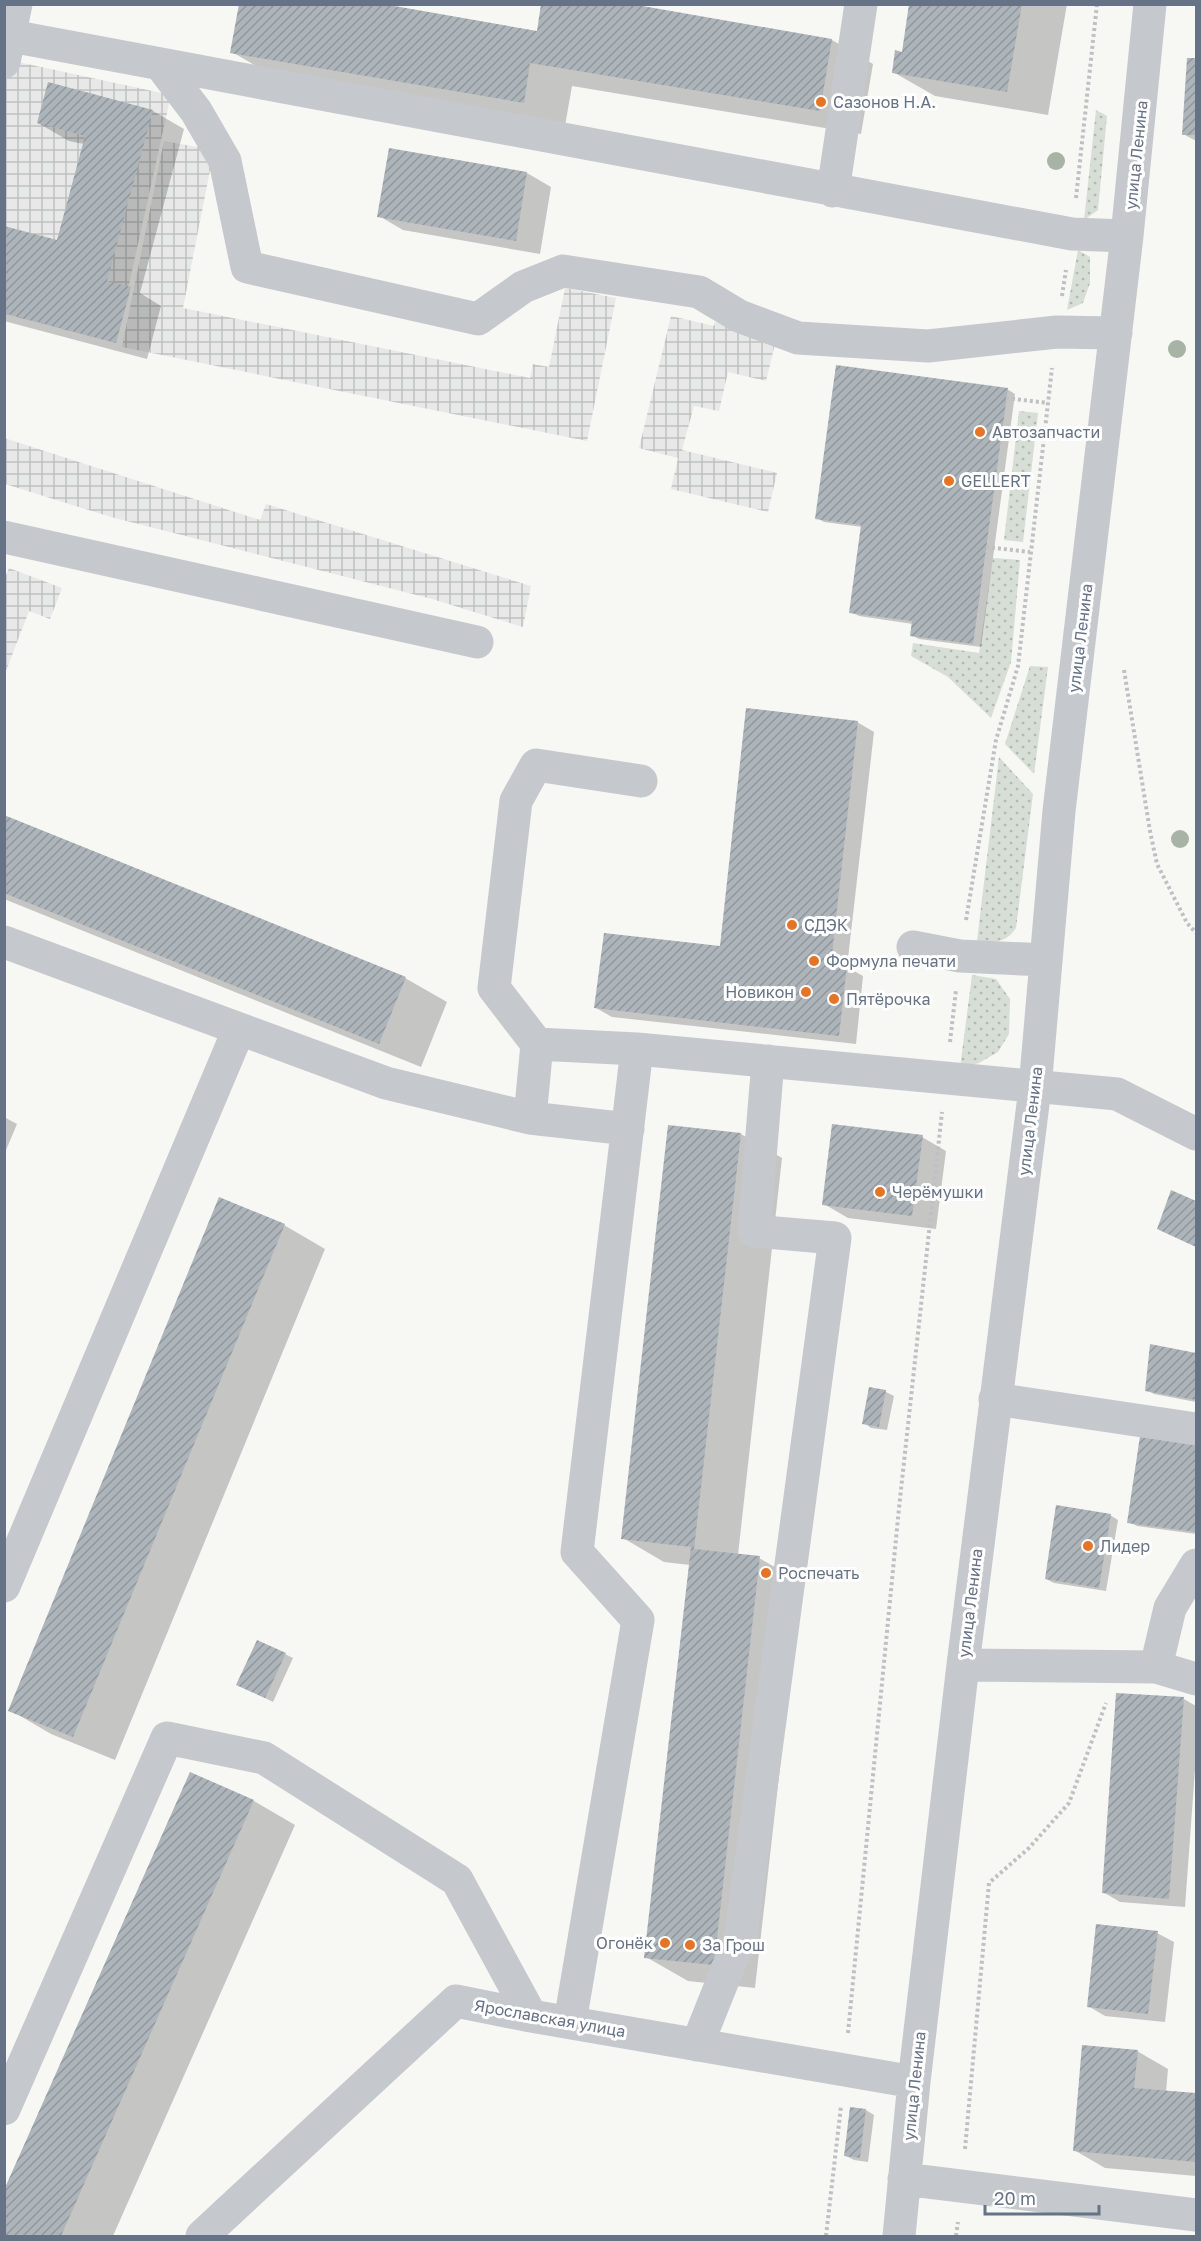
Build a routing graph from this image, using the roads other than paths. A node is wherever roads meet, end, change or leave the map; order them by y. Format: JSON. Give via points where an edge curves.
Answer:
{"nodes":[{"id":1,"x":861,"y":4,"type":"edge"},
{"id":2,"x":1150,"y":4,"type":"edge"},
{"id":3,"x":10,"y":34,"type":"edge"},
{"id":4,"x":160,"y":64,"type":"junction"},
{"id":5,"x":833,"y":191,"type":"junction"},
{"id":6,"x":1127,"y":236,"type":"junction"},
{"id":7,"x":1116,"y":333,"type":"junction"},
{"id":8,"x":4,"y":537,"type":"edge"},
{"id":9,"x":477,"y":642,"type":"dead end"},
{"id":10,"x":641,"y":780,"type":"dead end"},
{"id":11,"x":4,"y":942,"type":"edge"},
{"id":12,"x":913,"y":947,"type":"dead end"},
{"id":13,"x":1045,"y":960,"type":"junction"},
{"id":14,"x":239,"y":1029,"type":"junction"},
{"id":15,"x":537,"y":1044,"type":"junction"},
{"id":16,"x":637,"y":1049,"type":"junction"},
{"id":17,"x":768,"y":1061,"type":"junction"},
{"id":18,"x":1035,"y":1088,"type":"junction"},
{"id":19,"x":530,"y":1118,"type":"junction"},
{"id":20,"x":628,"y":1129,"type":"junction"},
{"id":21,"x":1197,"y":1134,"type":"edge"},
{"id":22,"x":995,"y":1399,"type":"junction"},
{"id":23,"x":1197,"y":1429,"type":"edge"},
{"id":24,"x":1197,"y":1565,"type":"edge"},
{"id":25,"x":4,"y":1586,"type":"edge"},
{"id":26,"x":963,"y":1665,"type":"junction"},
{"id":27,"x":1156,"y":1667,"type":"junction"},
{"id":28,"x":1197,"y":1679,"type":"edge"},
{"id":29,"x":531,"y":2016,"type":"junction"},
{"id":30,"x":570,"y":2022,"type":"junction"},
{"id":31,"x":697,"y":2044,"type":"junction"},
{"id":32,"x":914,"y":2082,"type":"junction"},
{"id":33,"x":4,"y":2109,"type":"edge"},
{"id":34,"x":904,"y":2179,"type":"junction"},
{"id":35,"x":1197,"y":2215,"type":"edge"},
{"id":36,"x":202,"y":2236,"type":"edge"},
{"id":37,"x":899,"y":2236,"type":"edge"}],
"edges":[{"from":1,"to":5,"type":"street"},
{"from":2,"to":6,"type":"street","name":"улица Ленина"},
{"from":3,"to":4,"type":"street"},
{"from":4,"to":5,"type":"street"},
{"from":4,"to":7,"type":"street","via":[[196,111],[225,161],[247,267],[478,319],[523,288],[563,271],[699,292],[739,316],[798,338],[928,346],[1057,332]]},
{"from":5,"to":6,"type":"street","via":[[1072,234]]},
{"from":6,"to":7,"type":"street","name":"улица Ленина"},
{"from":7,"to":13,"type":"street","name":"улица Ленина"},
{"from":8,"to":9,"type":"street"},
{"from":10,"to":15,"type":"street","via":[[536,765],[516,801],[494,988]]},
{"from":11,"to":14,"type":"street"},
{"from":12,"to":13,"type":"street","via":[[960,956]]},
{"from":13,"to":18,"type":"street","name":"улица Ленина"},
{"from":14,"to":19,"type":"street","via":[[386,1083]]},
{"from":14,"to":25,"type":"street"},
{"from":15,"to":16,"type":"street"},
{"from":15,"to":19,"type":"street"},
{"from":16,"to":17,"type":"street"},
{"from":16,"to":20,"type":"street"},
{"from":17,"to":18,"type":"street"},
{"from":17,"to":31,"type":"street","via":[[754,1231],[835,1238],[741,1935]]},
{"from":18,"to":21,"type":"street","via":[[1117,1094]]},
{"from":18,"to":22,"type":"street","name":"улица Ленина"},
{"from":19,"to":20,"type":"street"},
{"from":20,"to":30,"type":"street","via":[[577,1552],[638,1620]]},
{"from":22,"to":23,"type":"street"},
{"from":22,"to":26,"type":"street","name":"улица Ленина"},
{"from":24,"to":27,"type":"street","via":[[1170,1608]]},
{"from":26,"to":27,"type":"street"},
{"from":26,"to":32,"type":"street","name":"улица Ленина"},
{"from":27,"to":28,"type":"street"},
{"from":29,"to":30,"type":"street","name":"Ярославская улица"},
{"from":29,"to":33,"type":"street","via":[[457,1880],[264,1758],[167,1738]]},
{"from":29,"to":36,"type":"street","name":"Ярославская улица","via":[[456,2001]]},
{"from":30,"to":31,"type":"street","name":"Ярославская улица"},
{"from":31,"to":32,"type":"street","name":"Ярославская улица"},
{"from":32,"to":34,"type":"street","name":"улица Ленина"},
{"from":34,"to":35,"type":"street"},
{"from":34,"to":37,"type":"street","name":"улица Ленина"}]}
